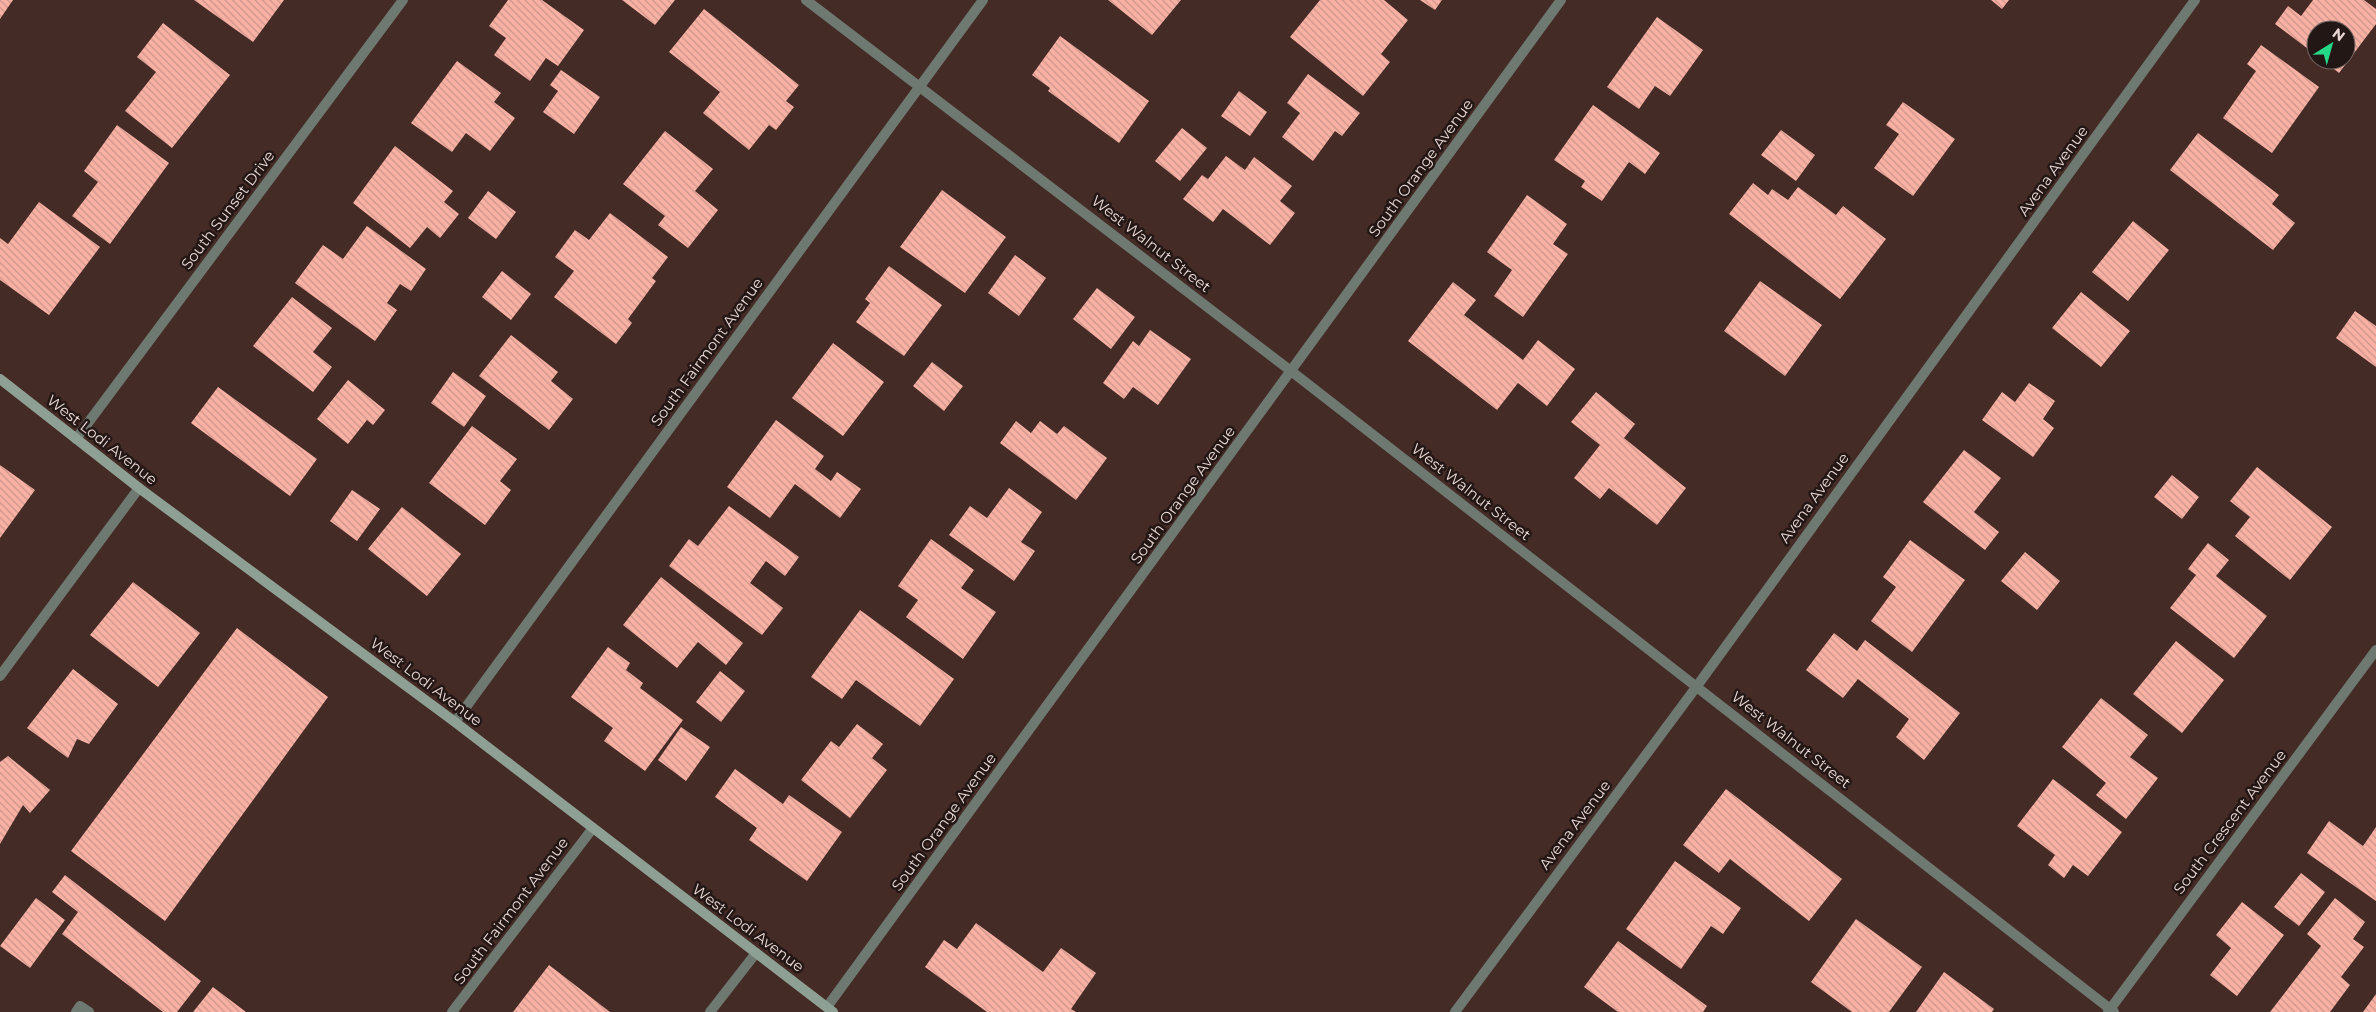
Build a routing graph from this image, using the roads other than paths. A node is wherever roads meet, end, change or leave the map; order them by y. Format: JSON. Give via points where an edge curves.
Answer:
{"nodes":[{"id":1,"x":403,"y":0,"type":"edge"},
{"id":2,"x":806,"y":0,"type":"edge"},
{"id":3,"x":983,"y":0,"type":"edge"},
{"id":4,"x":1562,"y":0,"type":"edge"},
{"id":5,"x":2195,"y":0,"type":"edge"},
{"id":6,"x":920,"y":86,"type":"junction"},
{"id":7,"x":1291,"y":371,"type":"junction"},
{"id":8,"x":0,"y":379,"type":"edge"},
{"id":9,"x":76,"y":439,"type":"junction"},
{"id":10,"x":139,"y":488,"type":"junction"},
{"id":11,"x":2376,"y":650,"type":"edge"},
{"id":12,"x":0,"y":676,"type":"edge"},
{"id":13,"x":1697,"y":686,"type":"junction"},
{"id":14,"x":455,"y":722,"type":"junction"},
{"id":15,"x":593,"y":828,"type":"junction"},
{"id":16,"x":756,"y":953,"type":"junction"},
{"id":17,"x":830,"y":1010,"type":"edge"},
{"id":18,"x":2110,"y":1011,"type":"edge"},
{"id":19,"x":76,"y":1012,"type":"edge"},
{"id":20,"x":89,"y":1012,"type":"edge"},
{"id":21,"x":452,"y":1012,"type":"edge"},
{"id":22,"x":710,"y":1012,"type":"edge"},
{"id":23,"x":1455,"y":1012,"type":"edge"}],
"edges":[{"from":1,"to":9,"type":"street","name":"South Sunset Drive"},
{"from":2,"to":6,"type":"street","name":"West Walnut Street"},
{"from":3,"to":6,"type":"street","name":"South Fairmont Avenue"},
{"from":4,"to":7,"type":"street","name":"South Orange Avenue"},
{"from":5,"to":13,"type":"street","name":"Avena Avenue"},
{"from":6,"to":7,"type":"street","name":"West Walnut Street"},
{"from":6,"to":14,"type":"street","name":"South Fairmont Avenue"},
{"from":7,"to":13,"type":"street","name":"West Walnut Street"},
{"from":7,"to":17,"type":"street","name":"South Orange Avenue"},
{"from":8,"to":9,"type":"main road","name":"West Lodi Avenue"},
{"from":9,"to":10,"type":"main road","name":"West Lodi Avenue"},
{"from":10,"to":12,"type":"street"},
{"from":10,"to":14,"type":"main road","name":"West Lodi Avenue"},
{"from":11,"to":18,"type":"street","name":"South Crescent Avenue"},
{"from":13,"to":18,"type":"street","name":"West Walnut Street"},
{"from":13,"to":23,"type":"street","name":"Avena Avenue"},
{"from":14,"to":15,"type":"main road","name":"West Lodi Avenue"},
{"from":15,"to":16,"type":"main road","name":"West Lodi Avenue"},
{"from":15,"to":21,"type":"street","name":"South Fairmont Avenue"},
{"from":16,"to":17,"type":"main road","name":"West Lodi Avenue"},
{"from":16,"to":22,"type":"street"},
{"from":19,"to":20,"type":"street","via":[[80,1006]]}]}
